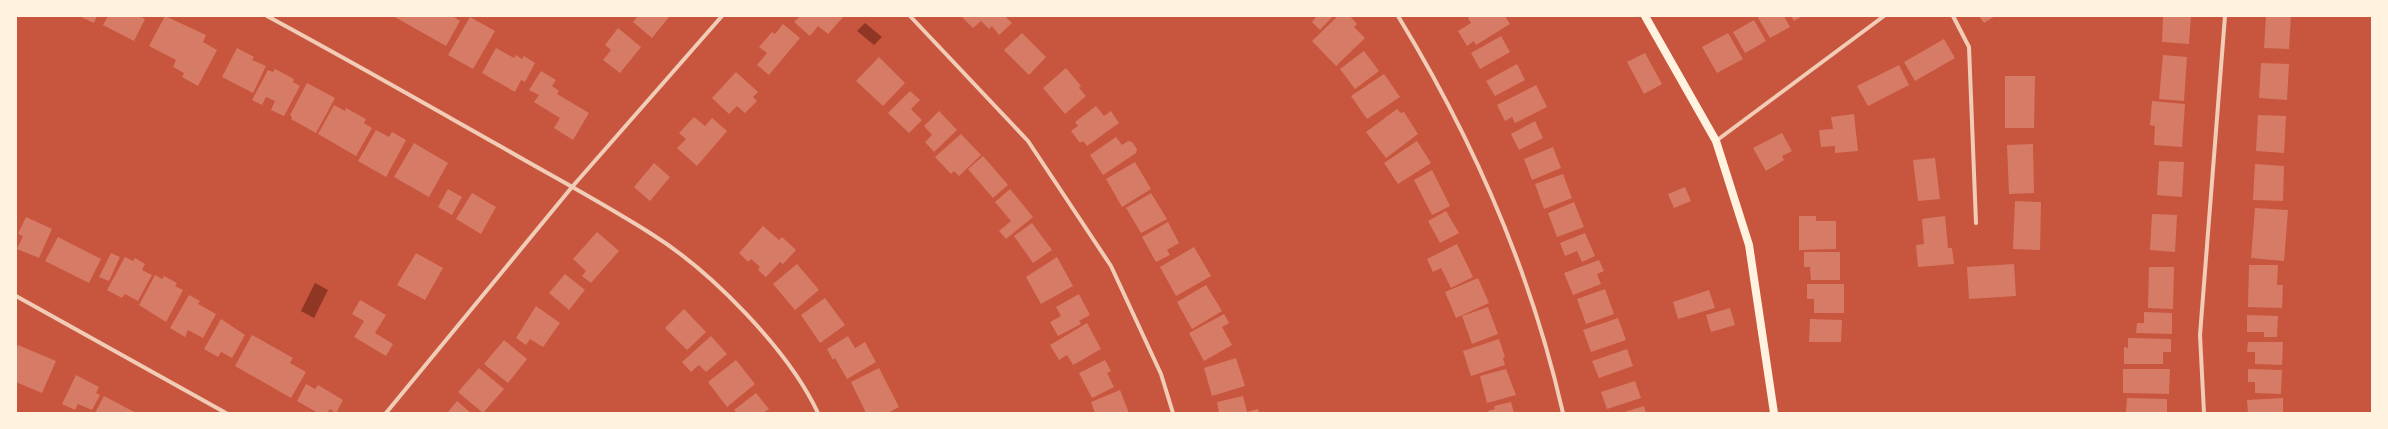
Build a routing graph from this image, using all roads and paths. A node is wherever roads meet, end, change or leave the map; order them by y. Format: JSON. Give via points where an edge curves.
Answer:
{"nodes":[{"id":1,"x":267,"y":16,"type":"edge"},
{"id":2,"x":722,"y":16,"type":"edge"},
{"id":3,"x":910,"y":16,"type":"edge"},
{"id":4,"x":1398,"y":16,"type":"edge"},
{"id":5,"x":1645,"y":16,"type":"edge"},
{"id":6,"x":1884,"y":16,"type":"edge"},
{"id":7,"x":1953,"y":16,"type":"edge"},
{"id":8,"x":2224,"y":16,"type":"edge"},
{"id":9,"x":1716,"y":141,"type":"junction"},
{"id":10,"x":572,"y":188,"type":"junction"},
{"id":11,"x":1976,"y":223,"type":"dead end"},
{"id":12,"x":16,"y":296,"type":"edge"},
{"id":13,"x":226,"y":413,"type":"edge"},
{"id":14,"x":386,"y":413,"type":"edge"},
{"id":15,"x":818,"y":413,"type":"edge"},
{"id":16,"x":1173,"y":413,"type":"edge"},
{"id":17,"x":1563,"y":413,"type":"edge"},
{"id":18,"x":1774,"y":413,"type":"edge"},
{"id":19,"x":2204,"y":413,"type":"edge"}],
"edges":[{"from":1,"to":10,"type":"street"},
{"from":2,"to":10,"type":"street"},
{"from":3,"to":16,"type":"street","via":[[1028,141],[1111,266],[1161,374]]},
{"from":4,"to":17,"type":"street","via":[[1425,60],[1467,139],[1504,223],[1531,299]]},
{"from":5,"to":9,"type":"main road"},
{"from":6,"to":9,"type":"street"},
{"from":7,"to":11,"type":"street","via":[[1969,47]]},
{"from":8,"to":19,"type":"street","via":[[2200,334]]},
{"from":9,"to":18,"type":"main road","via":[[1749,245]]},
{"from":10,"to":14,"type":"street"},
{"from":10,"to":15,"type":"street","via":[[651,234],[708,278],[766,335],[809,394]]},
{"from":12,"to":13,"type":"street"}]}
